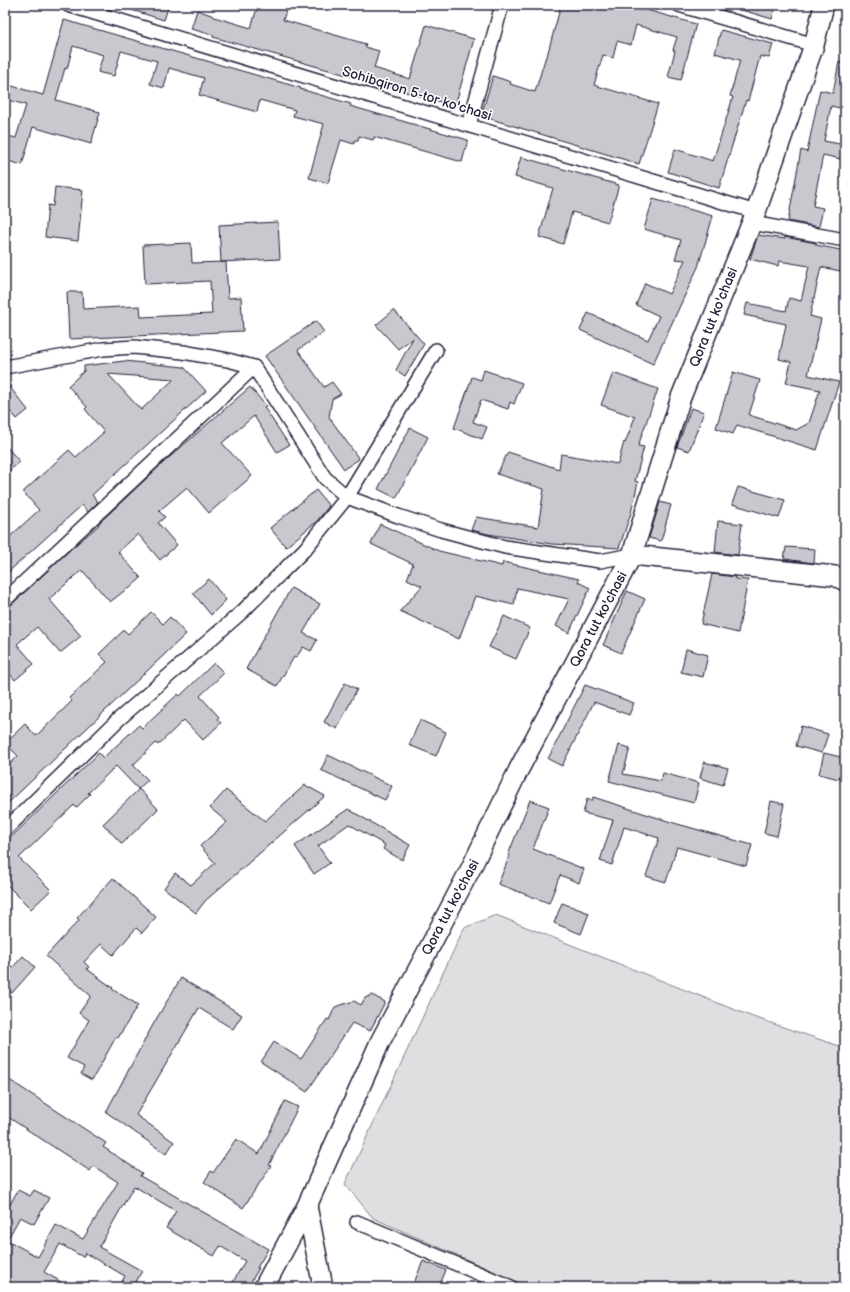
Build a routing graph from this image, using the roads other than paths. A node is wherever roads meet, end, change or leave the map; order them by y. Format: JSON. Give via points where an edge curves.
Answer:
{"nodes":[{"id":1,"x":68,"y":5,"type":"edge"},
{"id":2,"x":502,"y":5,"type":"edge"},
{"id":3,"x":679,"y":5,"type":"edge"},
{"id":4,"x":824,"y":5,"type":"edge"},
{"id":5,"x":814,"y":45,"type":"junction"},
{"id":6,"x":469,"y":125,"type":"junction"},
{"id":7,"x":754,"y":217,"type":"junction"},
{"id":8,"x":845,"y":240,"type":"edge"},
{"id":9,"x":436,"y":350,"type":"dead end"},
{"id":10,"x":5,"y":367,"type":"edge"},
{"id":11,"x":254,"y":367,"type":"junction"},
{"id":12,"x":347,"y":497,"type":"junction"},
{"id":13,"x":632,"y":555,"type":"junction"},
{"id":14,"x":845,"y":581,"type":"edge"},
{"id":15,"x":5,"y":600,"type":"edge"},
{"id":16,"x":5,"y":830,"type":"edge"},
{"id":17,"x":307,"y":1206,"type":"junction"},
{"id":18,"x":357,"y":1222,"type":"dead end"},
{"id":19,"x":264,"y":1287,"type":"edge"},
{"id":20,"x":323,"y":1287,"type":"edge"},
{"id":21,"x":511,"y":1287,"type":"edge"}],
"edges":[{"from":1,"to":6,"type":"street","name":"Sohibqiron 5-tor ko'chasi"},
{"from":2,"to":6,"type":"street"},
{"from":3,"to":5,"type":"street"},
{"from":4,"to":5,"type":"street","name":"Qora tut ko'chasi"},
{"from":5,"to":7,"type":"street","name":"Qora tut ko'chasi"},
{"from":6,"to":7,"type":"street","name":"Sohibqiron 5-tor ko'chasi"},
{"from":7,"to":8,"type":"street","name":"Sohibqiron 5-tor ko'chasi"},
{"from":7,"to":13,"type":"street","name":"Qora tut ko'chasi","via":[[681,397]]},
{"from":9,"to":12,"type":"street"},
{"from":10,"to":11,"type":"street","via":[[103,349],[134,347],[183,352]]},
{"from":11,"to":12,"type":"street","via":[[325,478]]},
{"from":11,"to":15,"type":"street"},
{"from":12,"to":13,"type":"street","via":[[441,530],[505,547],[600,561]]},
{"from":12,"to":16,"type":"street","via":[[305,550],[242,611],[119,719]]},
{"from":13,"to":14,"type":"street","via":[[835,576]]},
{"from":13,"to":17,"type":"street","name":"Qora tut ko'chasi","via":[[519,769],[471,868],[380,1042]]},
{"from":17,"to":19,"type":"street","name":"Qora tut ko'chasi"},
{"from":17,"to":20,"type":"street"},
{"from":18,"to":21,"type":"street"}]}
